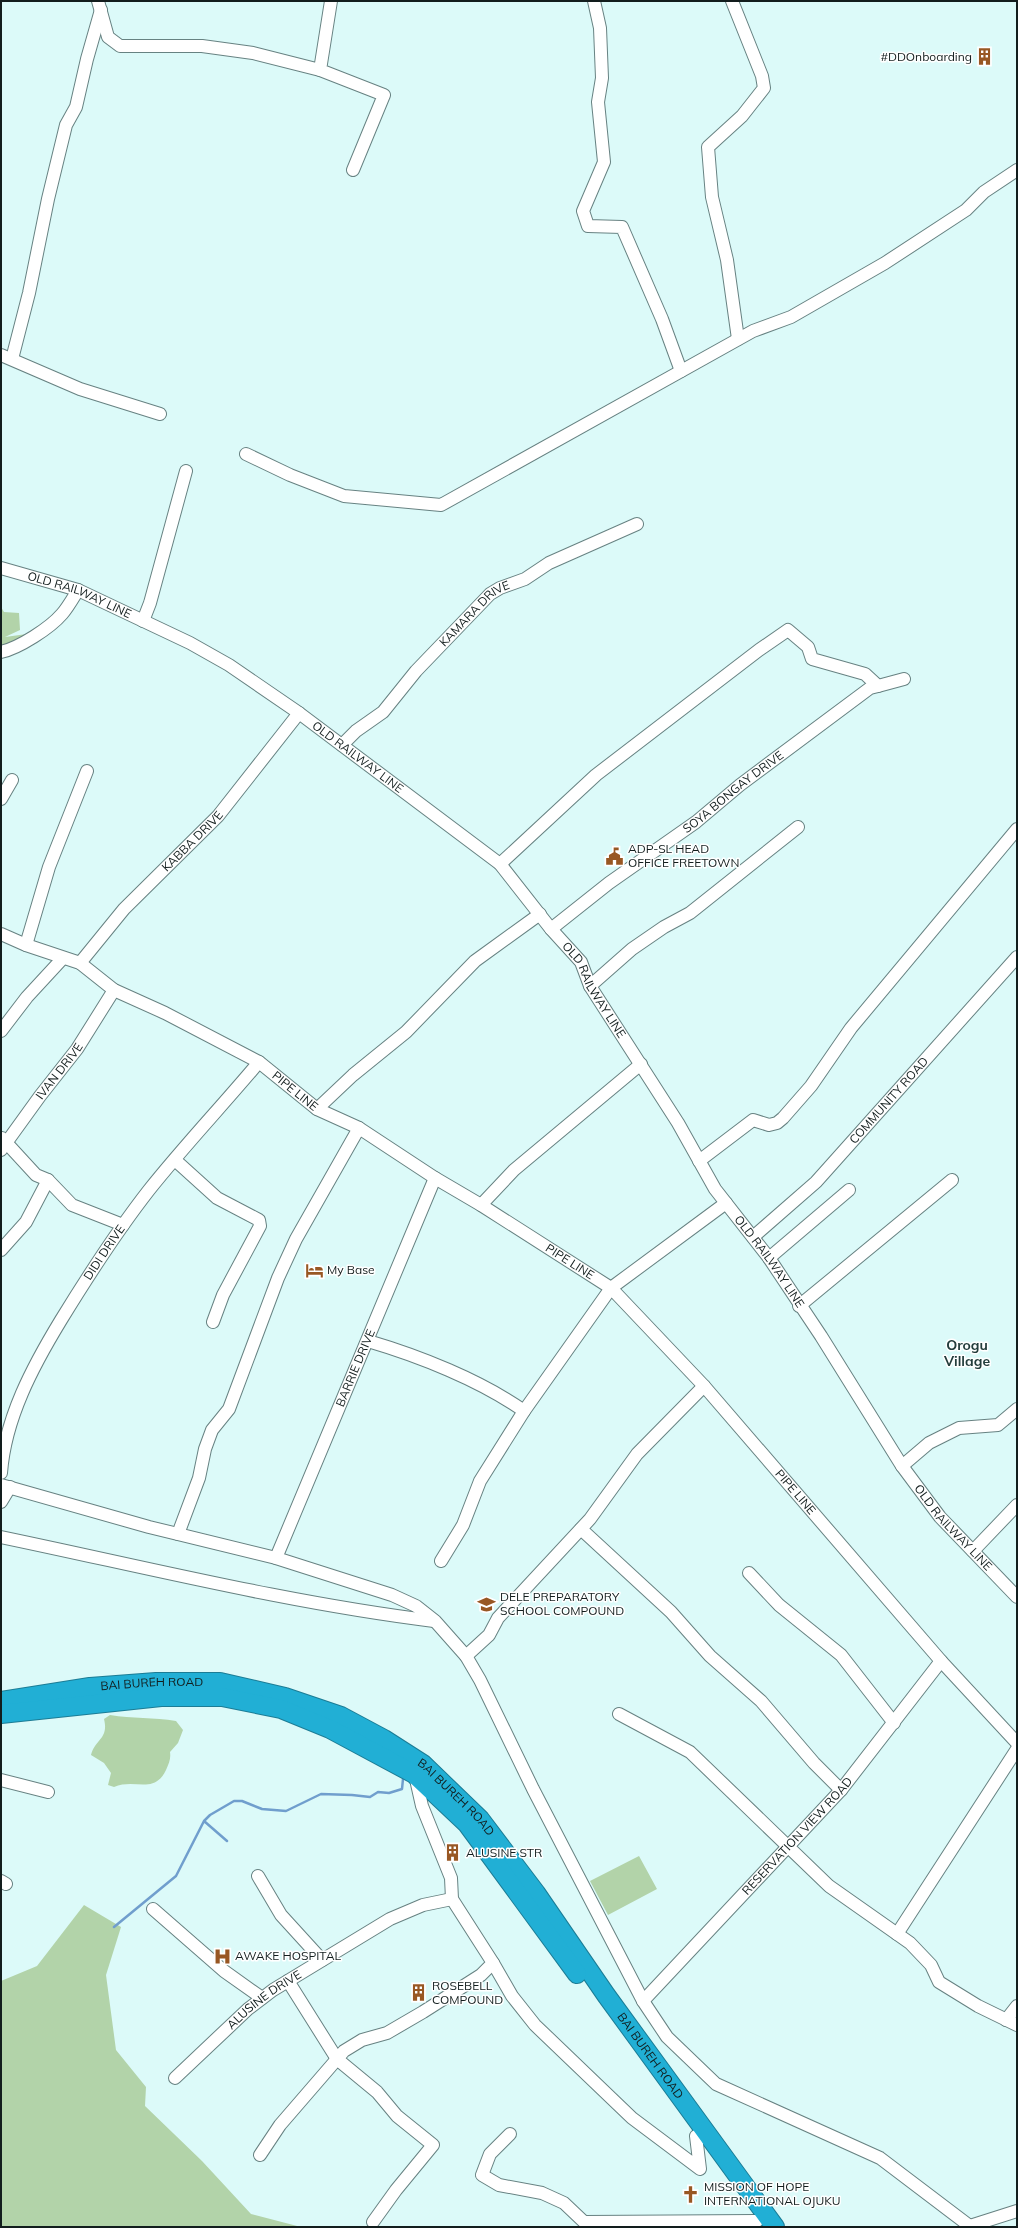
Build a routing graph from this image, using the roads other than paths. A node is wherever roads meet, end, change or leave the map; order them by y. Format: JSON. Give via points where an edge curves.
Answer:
{"nodes":[{"id":1,"x":331,"y":1,"type":"edge"},
{"id":2,"x":594,"y":1,"type":"edge"},
{"id":3,"x":732,"y":1,"type":"edge"},
{"id":4,"x":100,"y":6,"type":"edge"},
{"id":5,"x":320,"y":70,"type":"junction"},
{"id":6,"x":353,"y":170,"type":"dead end"},
{"id":7,"x":1017,"y":170,"type":"edge"},
{"id":8,"x":738,"y":340,"type":"junction"},
{"id":9,"x":7,"y":357,"type":"edge"},
{"id":10,"x":680,"y":371,"type":"junction"},
{"id":11,"x":160,"y":414,"type":"dead end"},
{"id":12,"x":246,"y":454,"type":"dead end"},
{"id":13,"x":186,"y":471,"type":"dead end"},
{"id":14,"x":637,"y":524,"type":"dead end"},
{"id":15,"x":1,"y":568,"type":"edge"},
{"id":16,"x":78,"y":590,"type":"junction"},
{"id":17,"x":143,"y":621,"type":"junction"},
{"id":18,"x":1,"y":652,"type":"edge"},
{"id":19,"x":904,"y":679,"type":"dead end"},
{"id":20,"x":878,"y":686,"type":"junction"},
{"id":21,"x":299,"y":713,"type":"junction"},
{"id":22,"x":342,"y":746,"type":"junction"},
{"id":23,"x":87,"y":772,"type":"dead end"},
{"id":24,"x":12,"y":780,"type":"dead end"},
{"id":25,"x":1,"y":799,"type":"edge"},
{"id":26,"x":798,"y":827,"type":"dead end"},
{"id":27,"x":1017,"y":829,"type":"edge"},
{"id":28,"x":500,"y":864,"type":"junction"},
{"id":29,"x":540,"y":914,"type":"junction"},
{"id":30,"x":551,"y":929,"type":"junction"},
{"id":31,"x":1,"y":934,"type":"edge"},
{"id":32,"x":26,"y":945,"type":"junction"},
{"id":33,"x":1017,"y":957,"type":"edge"},
{"id":34,"x":63,"y":958,"type":"junction"},
{"id":35,"x":80,"y":963,"type":"junction"},
{"id":36,"x":590,"y":986,"type":"junction"},
{"id":37,"x":114,"y":990,"type":"junction"},
{"id":38,"x":1,"y":1031,"type":"edge"},
{"id":39,"x":259,"y":1062,"type":"junction"},
{"id":40,"x":641,"y":1064,"type":"junction"},
{"id":41,"x":318,"y":1108,"type":"junction"},
{"id":42,"x":359,"y":1128,"type":"junction"},
{"id":43,"x":3,"y":1143,"type":"edge"},
{"id":44,"x":175,"y":1160,"type":"junction"},
{"id":45,"x":699,"y":1162,"type":"junction"},
{"id":46,"x":435,"y":1178,"type":"junction"},
{"id":47,"x":48,"y":1180,"type":"junction"},
{"id":48,"x":952,"y":1180,"type":"dead end"},
{"id":49,"x":849,"y":1190,"type":"dead end"},
{"id":50,"x":726,"y":1203,"type":"junction"},
{"id":51,"x":481,"y":1205,"type":"junction"},
{"id":52,"x":123,"y":1225,"type":"junction"},
{"id":53,"x":753,"y":1237,"type":"junction"},
{"id":54,"x":1,"y":1250,"type":"edge"},
{"id":55,"x":769,"y":1258,"type":"junction"},
{"id":56,"x":611,"y":1288,"type":"junction"},
{"id":57,"x":799,"y":1306,"type":"junction"},
{"id":58,"x":213,"y":1322,"type":"dead end"},
{"id":59,"x":368,"y":1341,"type":"junction"},
{"id":60,"x":704,"y":1386,"type":"junction"},
{"id":61,"x":1017,"y":1409,"type":"edge"},
{"id":62,"x":524,"y":1411,"type":"junction"},
{"id":63,"x":902,"y":1466,"type":"junction"},
{"id":64,"x":1,"y":1473,"type":"edge"},
{"id":65,"x":6,"y":1486,"type":"edge"},
{"id":66,"x":1,"y":1502,"type":"edge"},
{"id":67,"x":1017,"y":1505,"type":"edge"},
{"id":68,"x":581,"y":1528,"type":"junction"},
{"id":69,"x":178,"y":1534,"type":"junction"},
{"id":70,"x":1,"y":1536,"type":"edge"},
{"id":71,"x":973,"y":1551,"type":"junction"},
{"id":72,"x":276,"y":1558,"type":"junction"},
{"id":73,"x":441,"y":1561,"type":"dead end"},
{"id":74,"x":749,"y":1573,"type":"dead end"},
{"id":75,"x":1017,"y":1597,"type":"edge"},
{"id":76,"x":435,"y":1621,"type":"junction"},
{"id":77,"x":466,"y":1656,"type":"junction"},
{"id":78,"x":941,"y":1661,"type":"junction"},
{"id":79,"x":1,"y":1701,"type":"edge"},
{"id":80,"x":1,"y":1714,"type":"edge"},
{"id":81,"x":619,"y":1714,"type":"dead end"},
{"id":82,"x":894,"y":1723,"type":"junction"},
{"id":83,"x":1017,"y":1743,"type":"edge"},
{"id":84,"x":1017,"y":1749,"type":"edge"},
{"id":85,"x":414,"y":1774,"type":"junction"},
{"id":86,"x":1,"y":1780,"type":"edge"},
{"id":87,"x":841,"y":1790,"type":"junction"},
{"id":88,"x":48,"y":1792,"type":"dead end"},
{"id":89,"x":788,"y":1846,"type":"junction"},
{"id":90,"x":258,"y":1876,"type":"dead end"},
{"id":91,"x":452,"y":1899,"type":"junction"},
{"id":92,"x":153,"y":1909,"type":"dead end"},
{"id":93,"x":896,"y":1934,"type":"junction"},
{"id":94,"x":322,"y":1960,"type":"junction"},
{"id":95,"x":493,"y":1963,"type":"junction"},
{"id":96,"x":288,"y":1981,"type":"junction"},
{"id":97,"x":262,"y":1998,"type":"junction"},
{"id":98,"x":643,"y":2001,"type":"junction"},
{"id":99,"x":1017,"y":2006,"type":"edge"},
{"id":100,"x":1006,"y":2020,"type":"junction"},
{"id":101,"x":1017,"y":2025,"type":"edge"},
{"id":102,"x":337,"y":2059,"type":"junction"},
{"id":103,"x":175,"y":2078,"type":"dead end"},
{"id":104,"x":510,"y":2134,"type":"dead end"},
{"id":105,"x":696,"y":2136,"type":"junction"},
{"id":106,"x":260,"y":2155,"type":"dead end"},
{"id":107,"x":1017,"y":2211,"type":"edge"},
{"id":108,"x":373,"y":2222,"type":"dead end"},
{"id":109,"x":759,"y":2224,"type":"edge"},
{"id":110,"x":579,"y":2225,"type":"edge"},
{"id":111,"x":699,"y":2225,"type":"edge"},
{"id":112,"x":970,"y":2226,"type":"edge"},
{"id":113,"x":775,"y":2227,"type":"edge"}],
"edges":[{"from":1,"to":5,"type":"street"},
{"from":2,"to":10,"type":"street","via":[[600,28],[602,78],[598,102],[604,162],[583,211],[588,226],[622,226],[662,319]]},
{"from":3,"to":8,"type":"street","via":[[762,76],[764,88],[742,116],[708,148],[712,197],[727,260]]},
{"from":4,"to":5,"type":"street","via":[[108,36],[120,46],[202,46],[253,53]]},
{"from":4,"to":9,"type":"street","via":[[76,107],[66,125],[29,293]]},
{"from":5,"to":6,"type":"street","via":[[384,95]]},
{"from":7,"to":8,"type":"street","via":[[984,192],[966,210],[885,263],[791,317],[753,331]]},
{"from":8,"to":10,"type":"street"},
{"from":9,"to":11,"type":"street","via":[[80,389]]},
{"from":10,"to":12,"type":"street","via":[[441,505],[344,496]]},
{"from":13,"to":17,"type":"street"},
{"from":14,"to":22,"type":"street","name":"KAMARA DRIVE","via":[[549,563],[525,580],[490,594],[416,671],[384,712],[356,731]]},
{"from":15,"to":16,"type":"street","name":"OLD RAILWAY LINE"},
{"from":16,"to":17,"type":"street","name":"OLD RAILWAY LINE"},
{"from":16,"to":18,"type":"street","via":[[61,614],[43,629],[9,650]]},
{"from":17,"to":21,"type":"street","name":"OLD RAILWAY LINE","via":[[190,643],[229,666]]},
{"from":19,"to":20,"type":"street","name":"SOYA BONGAY DRIVE"},
{"from":20,"to":28,"type":"street","via":[[865,674],[812,659],[808,647],[788,630],[596,775]]},
{"from":20,"to":30,"type":"street","name":"SOYA BONGAY DRIVE","via":[[870,688],[740,785],[696,822],[609,883]]},
{"from":21,"to":22,"type":"street","name":"OLD RAILWAY LINE"},
{"from":21,"to":35,"type":"street","name":"KABBA DRIVE","via":[[218,816],[124,909]]},
{"from":22,"to":28,"type":"street","name":"OLD RAILWAY LINE"},
{"from":23,"to":32,"type":"street","via":[[49,867]]},
{"from":24,"to":25,"type":"street"},
{"from":26,"to":36,"type":"street","via":[[690,913],[632,949]]},
{"from":27,"to":45,"type":"street","via":[[851,1028],[811,1086],[783,1118],[769,1125],[753,1120]]},
{"from":28,"to":29,"type":"street","name":"OLD RAILWAY LINE"},
{"from":29,"to":30,"type":"street","name":"OLD RAILWAY LINE"},
{"from":29,"to":41,"type":"street","via":[[474,961],[406,1032],[353,1075]]},
{"from":30,"to":36,"type":"street","name":"OLD RAILWAY LINE","via":[[581,962]]},
{"from":31,"to":32,"type":"street","name":"PIPE LINE"},
{"from":32,"to":34,"type":"street","name":"PIPE LINE"},
{"from":33,"to":53,"type":"street","name":"COMMUNITY ROAD","via":[[816,1182]]},
{"from":34,"to":35,"type":"street","name":"PIPE LINE"},
{"from":34,"to":38,"type":"street","via":[[27,997]]},
{"from":35,"to":37,"type":"street","name":"PIPE LINE"},
{"from":36,"to":40,"type":"street","name":"OLD RAILWAY LINE"},
{"from":37,"to":39,"type":"street","name":"PIPE LINE","via":[[165,1013]]},
{"from":37,"to":43,"type":"street","name":"IVAN DRIVE","via":[[77,1049]]},
{"from":39,"to":41,"type":"street","name":"PIPE LINE"},
{"from":39,"to":44,"type":"street","name":"DIDI DRIVE"},
{"from":40,"to":45,"type":"street","name":"OLD RAILWAY LINE"},
{"from":40,"to":51,"type":"street","via":[[514,1170]]},
{"from":41,"to":42,"type":"street","name":"PIPE LINE"},
{"from":42,"to":46,"type":"street","name":"PIPE LINE"},
{"from":42,"to":69,"type":"street","via":[[296,1239],[278,1278],[229,1409],[212,1430]]},
{"from":43,"to":47,"type":"street","via":[[36,1175]]},
{"from":44,"to":52,"type":"street","name":"DIDI DRIVE"},
{"from":44,"to":58,"type":"street","via":[[217,1198],[259,1220],[260,1226],[223,1295]]},
{"from":45,"to":50,"type":"street","name":"OLD RAILWAY LINE"},
{"from":46,"to":51,"type":"street","name":"PIPE LINE"},
{"from":46,"to":59,"type":"street","name":"BARRIE DRIVE"},
{"from":47,"to":52,"type":"street","via":[[72,1205]]},
{"from":47,"to":54,"type":"street","via":[[26,1222]]},
{"from":48,"to":57,"type":"street"},
{"from":49,"to":55,"type":"street"},
{"from":50,"to":53,"type":"street","name":"OLD RAILWAY LINE"},
{"from":50,"to":56,"type":"street"},
{"from":51,"to":56,"type":"street","name":"PIPE LINE"},
{"from":52,"to":64,"type":"street","name":"DIDI DRIVE","via":[[69,1308],[30,1375],[13,1417]]},
{"from":53,"to":55,"type":"street","name":"OLD RAILWAY LINE"},
{"from":55,"to":57,"type":"street","name":"OLD RAILWAY LINE"},
{"from":56,"to":60,"type":"street","name":"PIPE LINE"},
{"from":56,"to":62,"type":"street"},
{"from":57,"to":63,"type":"street","name":"OLD RAILWAY LINE","via":[[822,1336]]},
{"from":59,"to":62,"type":"street","via":[[405,1352],[455,1374]]},
{"from":59,"to":72,"type":"street","name":"BARRIE DRIVE"},
{"from":60,"to":68,"type":"street","via":[[637,1454]]},
{"from":60,"to":78,"type":"street","name":"PIPE LINE"},
{"from":61,"to":63,"type":"street","via":[[998,1425],[959,1428],[929,1443]]},
{"from":62,"to":73,"type":"street","via":[[480,1481],[463,1525]]},
{"from":63,"to":71,"type":"street","name":"OLD RAILWAY LINE","via":[[940,1517]]},
{"from":65,"to":66,"type":"street"},
{"from":65,"to":69,"type":"street"},
{"from":67,"to":71,"type":"street"},
{"from":68,"to":77,"type":"street","via":[[498,1618],[489,1635]]},
{"from":68,"to":87,"type":"street","via":[[671,1612],[710,1656],[761,1701],[814,1763]]},
{"from":69,"to":72,"type":"street"},
{"from":70,"to":76,"type":"street","via":[[313,1602],[377,1614]]},
{"from":71,"to":75,"type":"street","name":"OLD RAILWAY LINE"},
{"from":72,"to":76,"type":"street","via":[[392,1595],[416,1606]]},
{"from":74,"to":82,"type":"street","via":[[779,1605],[841,1655]]},
{"from":76,"to":77,"type":"street"},
{"from":77,"to":98,"type":"street"},
{"from":78,"to":82,"type":"street","name":"RESERVATION VIEW ROAD"},
{"from":78,"to":83,"type":"street","name":"PIPE LINE"},
{"from":79,"to":113,"type":"highway","name":"BAI BUREH ROAD","via":[[90,1687],[156,1682],[220,1682],[285,1697],[341,1716],[423,1764],[480,1819],[536,1893],[606,1995]]},
{"from":80,"to":85,"type":"highway","name":"BAI BUREH ROAD","via":[[161,1697],[222,1697],[281,1710],[330,1729]]},
{"from":81,"to":89,"type":"street","via":[[690,1752]]},
{"from":82,"to":87,"type":"street","name":"RESERVATION VIEW ROAD"},
{"from":84,"to":93,"type":"street"},
{"from":85,"to":91,"type":"street","via":[[422,1806],[451,1878]]},
{"from":85,"to":105,"type":"highway","name":"BAI BUREH ROAD","via":[[467,1824]]},
{"from":86,"to":88,"type":"street"},
{"from":87,"to":89,"type":"street","name":"RESERVATION VIEW ROAD"},
{"from":89,"to":93,"type":"street","via":[[829,1886]]},
{"from":89,"to":98,"type":"street","name":"RESERVATION VIEW ROAD"},
{"from":90,"to":94,"type":"street","via":[[281,1915]]},
{"from":91,"to":94,"type":"street","name":"ALUSINE DRIVE","via":[[423,1905],[390,1919]]},
{"from":91,"to":95,"type":"street"},
{"from":92,"to":97,"type":"street","via":[[224,1972]]},
{"from":93,"to":100,"type":"street","via":[[910,1943],[931,1965],[939,1982]]},
{"from":94,"to":96,"type":"street","name":"ALUSINE DRIVE"},
{"from":95,"to":102,"type":"street","via":[[481,1975],[423,2012],[387,2033],[376,2034],[362,2040],[344,2051]]},
{"from":95,"to":105,"type":"street","via":[[512,1996],[535,2025],[632,2118],[700,2169]]},
{"from":96,"to":97,"type":"street","name":"ALUSINE DRIVE"},
{"from":96,"to":102,"type":"street"},
{"from":97,"to":103,"type":"street","name":"ALUSINE DRIVE"},
{"from":98,"to":112,"type":"street","via":[[667,2037],[716,2084],[880,2158]]},
{"from":99,"to":100,"type":"street"},
{"from":100,"to":101,"type":"street"},
{"from":102,"to":106,"type":"street","via":[[280,2125]]},
{"from":102,"to":108,"type":"street","via":[[376,2092],[397,2116],[433,2145]]},
{"from":104,"to":110,"type":"street","via":[[490,2154],[482,2175],[499,2185],[542,2192],[564,2203]]},
{"from":105,"to":109,"type":"highway","name":"BAI BUREH ROAD"},
{"from":107,"to":112,"type":"street"},
{"from":109,"to":111,"type":"street"},
{"from":110,"to":111,"type":"street"}]}
